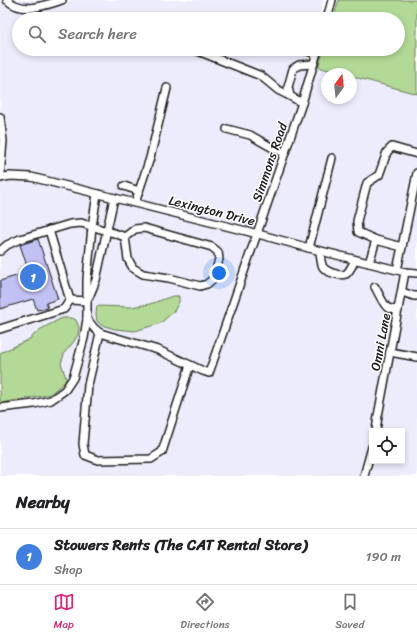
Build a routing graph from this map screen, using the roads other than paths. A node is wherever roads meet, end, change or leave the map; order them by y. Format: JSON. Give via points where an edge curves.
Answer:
{"nodes":[{"id":1,"x":7,"y":0,"type":"edge"},
{"id":2,"x":62,"y":0,"type":"edge"},
{"id":3,"x":332,"y":0,"type":"edge"},
{"id":4,"x":329,"y":12,"type":"edge"},
{"id":5,"x":209,"y":56,"type":"edge"},
{"id":6,"x":316,"y":56,"type":"edge"},
{"id":7,"x":313,"y":64,"type":"junction"},
{"id":8,"x":167,"y":88,"type":"dead end"},
{"id":9,"x":290,"y":96,"type":"junction"},
{"id":10,"x":302,"y":103,"type":"junction"},
{"id":11,"x":0,"y":117,"type":"edge"},
{"id":12,"x":227,"y":129,"type":"dead end"},
{"id":13,"x":285,"y":153,"type":"junction"},
{"id":14,"x":417,"y":154,"type":"edge"},
{"id":15,"x":332,"y":158,"type":"dead end"},
{"id":16,"x":417,"y":173,"type":"edge"},
{"id":17,"x":1,"y":178,"type":"edge"},
{"id":18,"x":124,"y":186,"type":"dead end"},
{"id":19,"x":139,"y":191,"type":"junction"},
{"id":20,"x":98,"y":194,"type":"junction"},
{"id":21,"x":114,"y":198,"type":"junction"},
{"id":22,"x":134,"y":203,"type":"junction"},
{"id":23,"x":92,"y":227,"type":"junction"},
{"id":24,"x":49,"y":230,"type":"junction"},
{"id":25,"x":107,"y":231,"type":"junction"},
{"id":26,"x":258,"y":234,"type":"junction"},
{"id":27,"x":125,"y":237,"type":"junction"},
{"id":28,"x":376,"y":240,"type":"junction"},
{"id":29,"x":402,"y":247,"type":"junction"},
{"id":30,"x":309,"y":248,"type":"junction"},
{"id":31,"x":0,"y":251,"type":"edge"},
{"id":32,"x":320,"y":251,"type":"junction"},
{"id":33,"x":355,"y":260,"type":"junction"},
{"id":34,"x":369,"y":263,"type":"junction"},
{"id":35,"x":397,"y":270,"type":"junction"},
{"id":36,"x":405,"y":272,"type":"junction"},
{"id":37,"x":417,"y":273,"type":"edge"},
{"id":38,"x":375,"y":287,"type":"dead end"},
{"id":39,"x":402,"y":292,"type":"junction"},
{"id":40,"x":417,"y":296,"type":"edge"},
{"id":41,"x":70,"y":300,"type":"junction"},
{"id":42,"x":87,"y":301,"type":"junction"},
{"id":43,"x":398,"y":310,"type":"junction"},
{"id":44,"x":87,"y":319,"type":"junction"},
{"id":45,"x":0,"y":329,"type":"edge"},
{"id":46,"x":100,"y":333,"type":"junction"},
{"id":47,"x":390,"y":352,"type":"junction"},
{"id":48,"x":417,"y":357,"type":"edge"},
{"id":49,"x":190,"y":365,"type":"junction"},
{"id":50,"x":0,"y":408,"type":"edge"},
{"id":51,"x":376,"y":428,"type":"edge"},
{"id":52,"x":369,"y":458,"type":"edge"},
{"id":53,"x":364,"y":476,"type":"edge"}],
"edges":[{"from":1,"to":2,"type":"street","via":[[12,5],[26,9]]},
{"from":3,"to":4,"type":"street"},
{"from":5,"to":9,"type":"street","via":[[261,76]]},
{"from":6,"to":7,"type":"street","name":"Simmons Road"},
{"from":7,"to":9,"type":"street","via":[[299,65],[293,69],[288,87]]},
{"from":7,"to":10,"type":"street","name":"Simmons Road"},
{"from":8,"to":19,"type":"street"},
{"from":9,"to":10,"type":"street"},
{"from":10,"to":13,"type":"street","name":"Simmons Road"},
{"from":11,"to":17,"type":"street","via":[[4,141],[0,164]]},
{"from":12,"to":13,"type":"street","via":[[250,135]]},
{"from":13,"to":26,"type":"street","name":"Simmons Road"},
{"from":14,"to":28,"type":"street","via":[[392,147],[387,152],[379,175],[367,183],[357,221],[358,232]]},
{"from":15,"to":30,"type":"street"},
{"from":16,"to":29,"type":"street"},
{"from":17,"to":20,"type":"street","name":"Lexington Drive","via":[[31,177]]},
{"from":18,"to":19,"type":"street"},
{"from":19,"to":22,"type":"street"},
{"from":20,"to":21,"type":"street","name":"Lexington Drive"},
{"from":20,"to":23,"type":"street"},
{"from":21,"to":22,"type":"street","name":"Lexington Drive"},
{"from":21,"to":25,"type":"street"},
{"from":22,"to":26,"type":"street","name":"Lexington Drive"},
{"from":23,"to":24,"type":"street","via":[[70,224]]},
{"from":23,"to":25,"type":"street"},
{"from":23,"to":42,"type":"street"},
{"from":24,"to":31,"type":"street","via":[[7,244]]},
{"from":24,"to":41,"type":"street"},
{"from":25,"to":27,"type":"street"},
{"from":25,"to":42,"type":"street","via":[[96,280]]},
{"from":26,"to":30,"type":"street","name":"Lexington Drive"},
{"from":26,"to":49,"type":"street","name":"Simmons Road","via":[[209,373]]},
{"from":27,"to":27,"type":"street","via":[[128,259],[133,268],[143,274],[200,286],[208,284],[214,278],[219,258],[218,252],[212,247],[144,228],[135,229]]},
{"from":28,"to":29,"type":"street"},
{"from":28,"to":34,"type":"street"},
{"from":29,"to":35,"type":"street"},
{"from":30,"to":32,"type":"street","name":"Lexington Drive"},
{"from":32,"to":33,"type":"street","name":"Lexington Drive"},
{"from":32,"to":33,"type":"street","via":[[323,269],[340,275],[346,274]]},
{"from":33,"to":34,"type":"street","name":"Lexington Drive"},
{"from":34,"to":35,"type":"street","name":"Lexington Drive"},
{"from":35,"to":36,"type":"street","name":"Lexington Drive"},
{"from":36,"to":37,"type":"street","name":"Lexington Drive"},
{"from":36,"to":39,"type":"street","name":"Omni Lane"},
{"from":38,"to":43,"type":"street","via":[[384,305]]},
{"from":39,"to":40,"type":"street"},
{"from":39,"to":43,"type":"street","name":"Omni Lane"},
{"from":41,"to":42,"type":"street"},
{"from":41,"to":45,"type":"street","via":[[64,309]]},
{"from":42,"to":44,"type":"street"},
{"from":43,"to":47,"type":"street","name":"Omni Lane"},
{"from":44,"to":46,"type":"street"},
{"from":44,"to":50,"type":"street","via":[[73,378],[65,390],[51,400]]},
{"from":46,"to":49,"type":"street","via":[[158,350]]},
{"from":46,"to":49,"type":"street","via":[[88,385],[83,444],[85,455],[98,460],[151,459],[162,452]]},
{"from":47,"to":48,"type":"street"},
{"from":47,"to":51,"type":"street","name":"Omni Lane"},
{"from":52,"to":53,"type":"street"}]}
